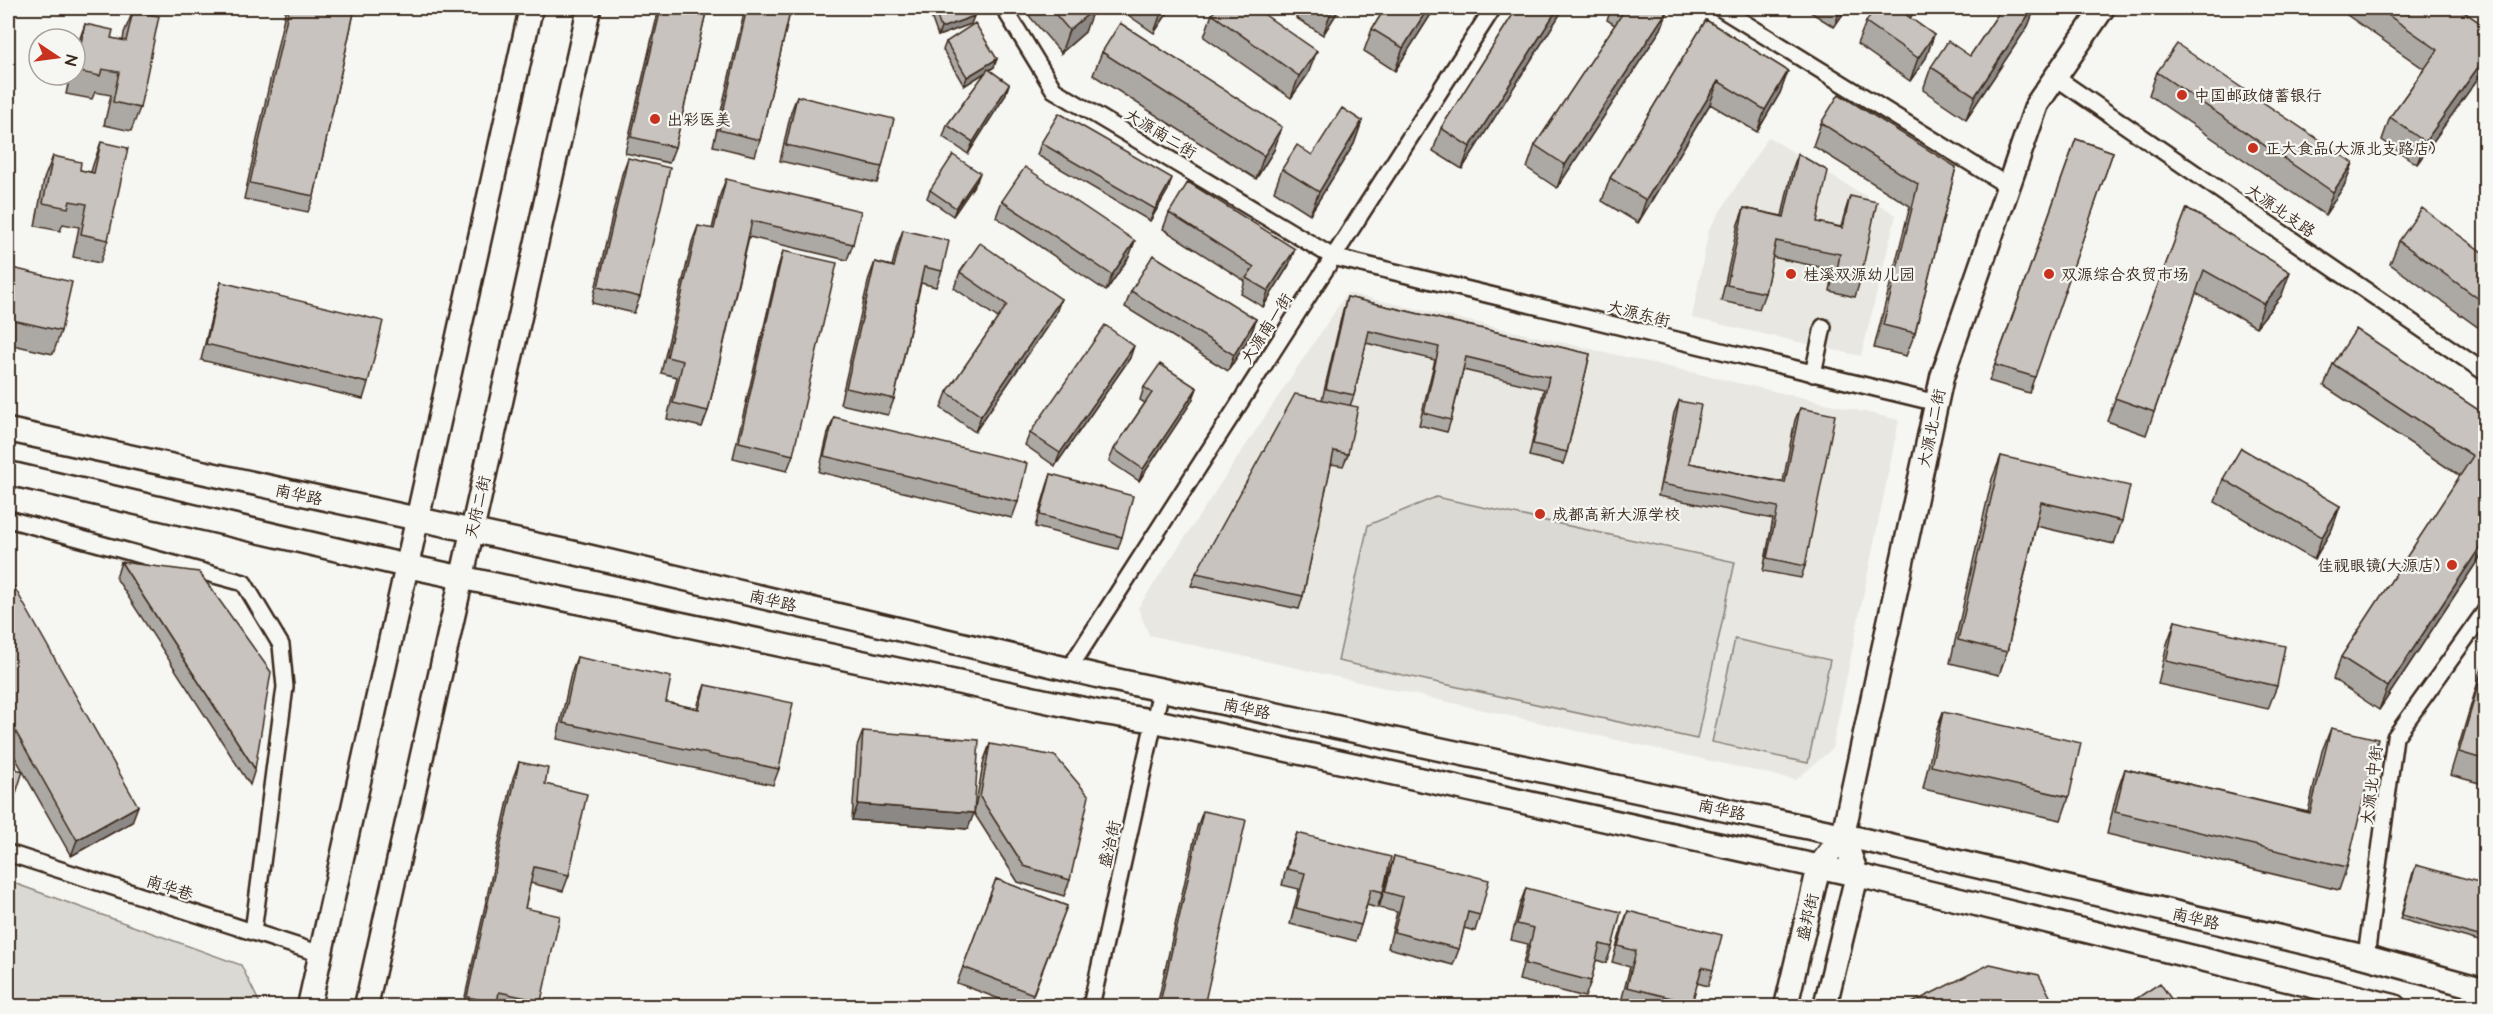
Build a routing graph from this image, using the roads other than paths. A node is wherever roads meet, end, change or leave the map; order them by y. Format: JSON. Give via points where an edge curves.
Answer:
{"nodes":[{"id":1,"x":531,"y":8,"type":"edge"},
{"id":2,"x":589,"y":8,"type":"edge"},
{"id":3,"x":1004,"y":8,"type":"edge"},
{"id":4,"x":1493,"y":8,"type":"edge"},
{"id":5,"x":1720,"y":8,"type":"edge"},
{"id":6,"x":2103,"y":8,"type":"edge"},
{"id":7,"x":2055,"y":77,"type":"junction"},
{"id":8,"x":2008,"y":186,"type":"junction"},
{"id":9,"x":1333,"y":257,"type":"junction"},
{"id":10,"x":1823,"y":327,"type":"dead end"},
{"id":11,"x":2486,"y":373,"type":"edge"},
{"id":12,"x":1813,"y":374,"type":"junction"},
{"id":13,"x":1936,"y":403,"type":"junction"},
{"id":14,"x":8,"y":430,"type":"edge"},
{"id":15,"x":8,"y":473,"type":"edge"},
{"id":16,"x":418,"y":518,"type":"junction"},
{"id":17,"x":8,"y":519,"type":"edge"},
{"id":18,"x":472,"y":530,"type":"junction"},
{"id":19,"x":407,"y":566,"type":"junction"},
{"id":20,"x":461,"y":578,"type":"junction"},
{"id":21,"x":2486,"y":610,"type":"edge"},
{"id":22,"x":1069,"y":669,"type":"junction"},
{"id":23,"x":1161,"y":690,"type":"junction"},
{"id":24,"x":1155,"y":721,"type":"junction"},
{"id":25,"x":1843,"y":835,"type":"junction"},
{"id":26,"x":8,"y":853,"type":"edge"},
{"id":27,"x":1820,"y":867,"type":"junction"},
{"id":28,"x":1857,"y":875,"type":"junction"},
{"id":29,"x":254,"y":932,"type":"junction"},
{"id":30,"x":321,"y":954,"type":"junction"},
{"id":31,"x":2366,"y":957,"type":"junction"},
{"id":32,"x":2486,"y":990,"type":"edge"},
{"id":33,"x":309,"y":1006,"type":"edge"},
{"id":34,"x":366,"y":1006,"type":"edge"},
{"id":35,"x":1091,"y":1006,"type":"edge"},
{"id":36,"x":1786,"y":1006,"type":"edge"},
{"id":37,"x":1825,"y":1006,"type":"edge"},
{"id":38,"x":2394,"y":1006,"type":"edge"}],
"edges":[{"from":1,"to":16,"type":"main road"},
{"from":2,"to":18,"type":"main road","name":"天府二街"},
{"from":3,"to":9,"type":"street","name":"大源南二街","via":[[1054,90]]},
{"from":4,"to":9,"type":"street","name":"大源南一街"},
{"from":5,"to":8,"type":"street"},
{"from":6,"to":7,"type":"main road","name":"大源北二街"},
{"from":7,"to":8,"type":"main road","name":"大源北二街","via":[[2037,104]]},
{"from":7,"to":11,"type":"street","name":"大源北支路"},
{"from":8,"to":13,"type":"main road","name":"大源北二街"},
{"from":9,"to":12,"type":"street","name":"大源东街"},
{"from":9,"to":22,"type":"street","name":"大源南一街"},
{"from":10,"to":12,"type":"street"},
{"from":12,"to":13,"type":"street","name":"大源东街"},
{"from":13,"to":25,"type":"main road","name":"大源北二街"},
{"from":14,"to":16,"type":"main road","name":"南华路"},
{"from":15,"to":19,"type":"main road","name":"南华路"},
{"from":16,"to":18,"type":"main road","name":"南华路"},
{"from":16,"to":19,"type":"main road"},
{"from":17,"to":29,"type":"street","via":[[244,583],[276,636],[281,645],[285,687]]},
{"from":18,"to":20,"type":"main road","name":"天府二街"},
{"from":18,"to":22,"type":"main road","name":"南华路"},
{"from":19,"to":20,"type":"main road","name":"南华路"},
{"from":19,"to":30,"type":"main road"},
{"from":20,"to":24,"type":"main road","name":"南华路"},
{"from":20,"to":34,"type":"main road","name":"天府二街"},
{"from":21,"to":31,"type":"street","name":"大源北中街","via":[[2395,738]]},
{"from":22,"to":23,"type":"main road","name":"南华路"},
{"from":23,"to":24,"type":"street","name":"盛治街"},
{"from":23,"to":25,"type":"main road","name":"南华路"},
{"from":24,"to":27,"type":"main road","name":"南华路"},
{"from":24,"to":35,"type":"street","name":"盛治街"},
{"from":25,"to":27,"type":"main road","name":"盛邦街"},
{"from":25,"to":28,"type":"main road"},
{"from":25,"to":31,"type":"main road","name":"南华路"},
{"from":26,"to":29,"type":"street","name":"南华巷"},
{"from":27,"to":28,"type":"main road","name":"南华路"},
{"from":27,"to":36,"type":"main road","name":"盛邦街"},
{"from":28,"to":37,"type":"main road"},
{"from":28,"to":38,"type":"main road","name":"南华路"},
{"from":29,"to":30,"type":"street","name":"南华巷"},
{"from":30,"to":33,"type":"main road"},
{"from":31,"to":32,"type":"main road","name":"南华路"}]}
